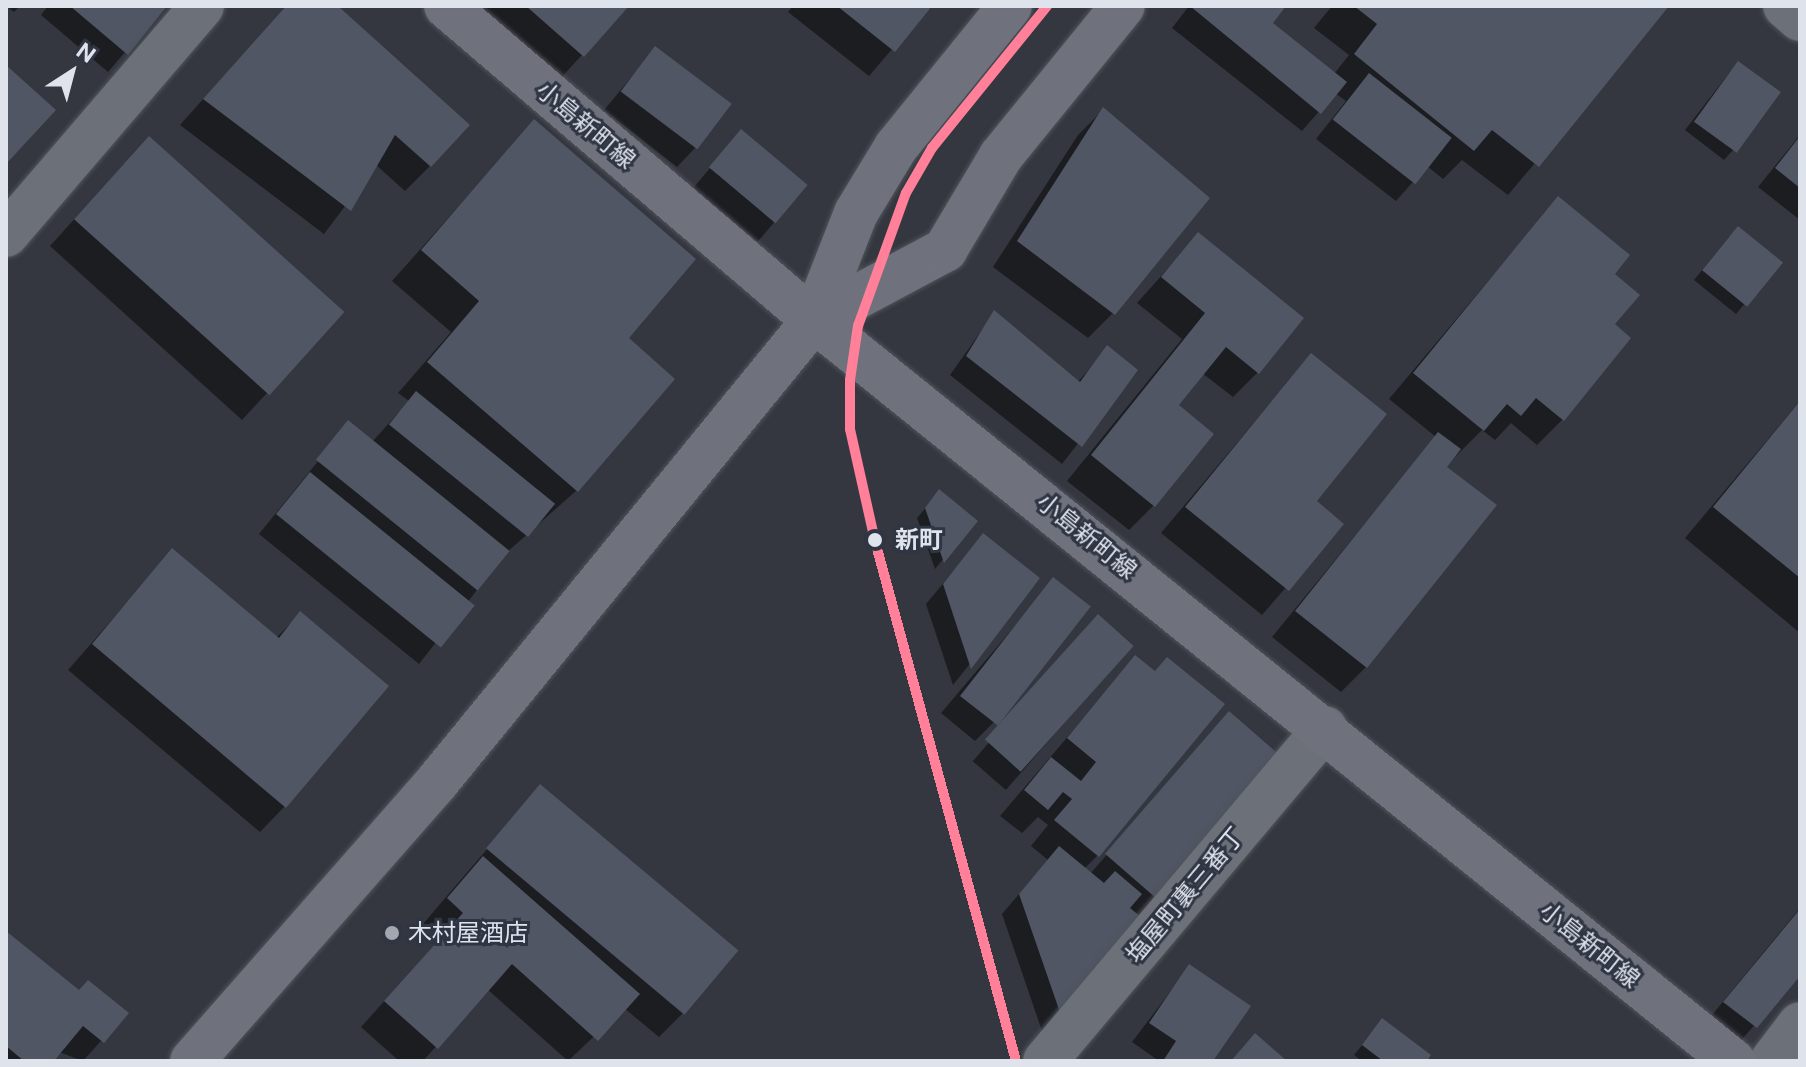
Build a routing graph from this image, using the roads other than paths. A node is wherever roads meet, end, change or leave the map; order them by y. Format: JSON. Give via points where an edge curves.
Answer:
{"nodes":[{"id":1,"x":202,"y":6,"type":"edge"},
{"id":2,"x":446,"y":6,"type":"edge"},
{"id":3,"x":1010,"y":6,"type":"edge"},
{"id":4,"x":1123,"y":6,"type":"edge"},
{"id":5,"x":1785,"y":6,"type":"edge"},
{"id":6,"x":1800,"y":19,"type":"edge"},
{"id":7,"x":6,"y":235,"type":"edge"},
{"id":8,"x":814,"y":320,"type":"junction"},
{"id":9,"x":1325,"y":728,"type":"junction"},
{"id":10,"x":1800,"y":1024,"type":"edge"},
{"id":11,"x":192,"y":1061,"type":"edge"},
{"id":12,"x":1045,"y":1061,"type":"edge"},
{"id":13,"x":1733,"y":1061,"type":"edge"},
{"id":14,"x":1772,"y":1061,"type":"edge"}],
"edges":[{"from":1,"to":7,"type":"street"},
{"from":2,"to":8,"type":"street","name":"小島新町線"},
{"from":3,"to":8,"type":"street","via":[[896,147],[856,213]]},
{"from":4,"to":8,"type":"street","via":[[1001,156],[945,250]]},
{"from":5,"to":6,"type":"street"},
{"from":8,"to":9,"type":"street","name":"小島新町線"},
{"from":8,"to":11,"type":"street","via":[[437,782]]},
{"from":9,"to":12,"type":"street","name":"塩屋町裏三番丁"},
{"from":9,"to":13,"type":"street","name":"小島新町線"},
{"from":10,"to":14,"type":"street"}]}
